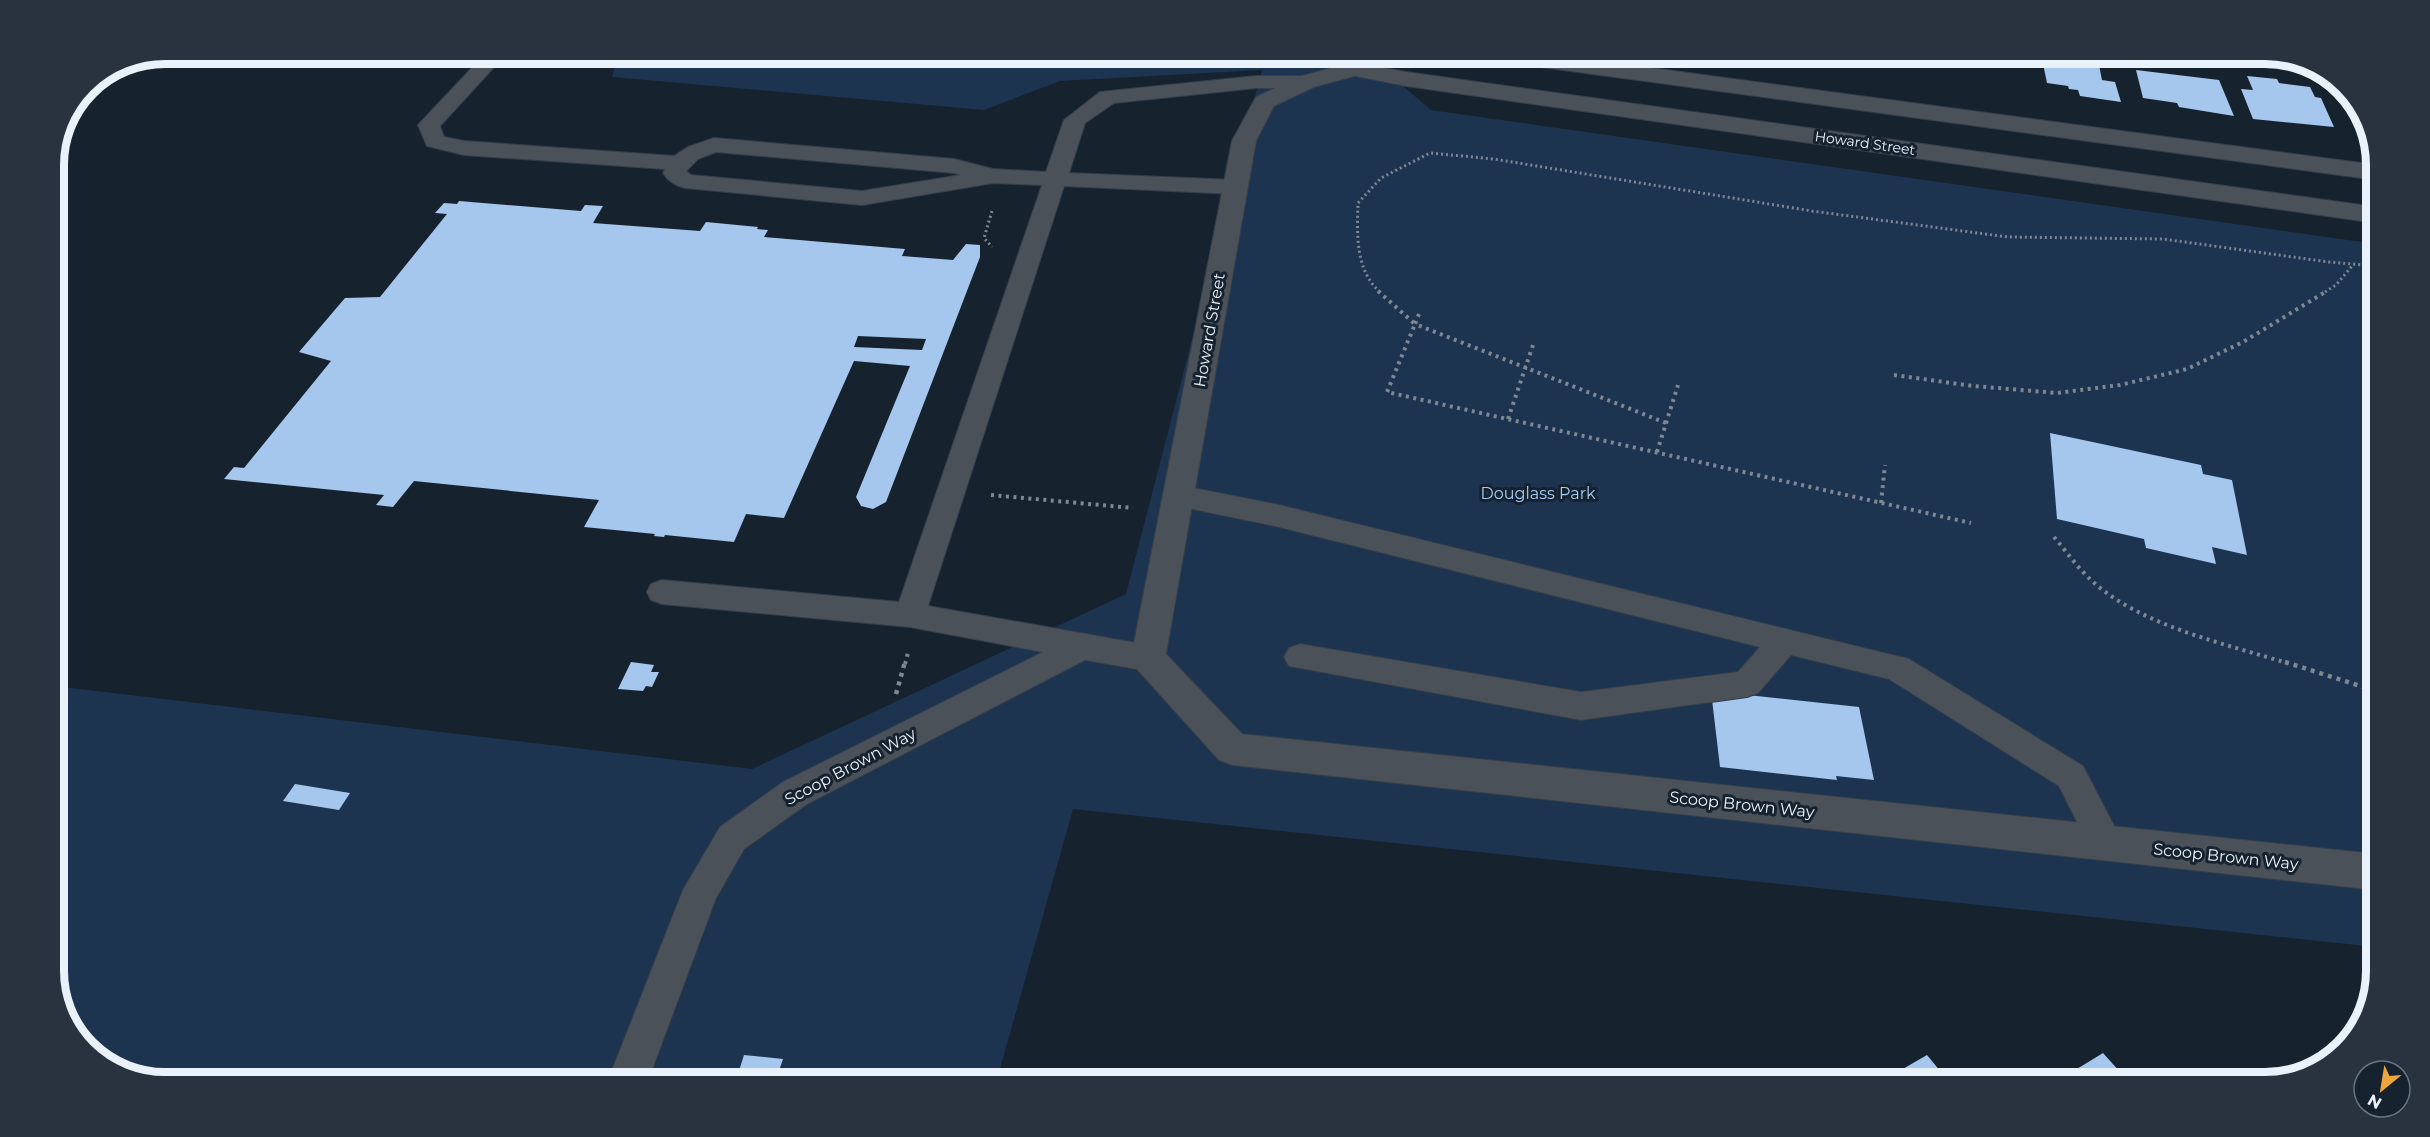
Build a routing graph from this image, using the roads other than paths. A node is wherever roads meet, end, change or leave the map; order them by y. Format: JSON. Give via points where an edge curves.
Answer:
{"nodes":[{"id":1,"x":487,"y":64,"type":"edge"},
{"id":2,"x":1344,"y":64,"type":"edge"},
{"id":3,"x":1355,"y":64,"type":"edge"},
{"id":4,"x":1578,"y":64,"type":"edge"},
{"id":5,"x":1606,"y":64,"type":"edge"},
{"id":6,"x":1306,"y":82,"type":"junction"},
{"id":7,"x":1574,"y":102,"type":"junction"},
{"id":8,"x":678,"y":164,"type":"junction"},
{"id":9,"x":2365,"y":171,"type":"edge"},
{"id":10,"x":993,"y":176,"type":"junction"},
{"id":11,"x":1056,"y":180,"type":"junction"},
{"id":12,"x":1235,"y":187,"type":"junction"},
{"id":13,"x":2365,"y":213,"type":"edge"},
{"id":14,"x":1178,"y":496,"type":"junction"},
{"id":15,"x":662,"y":592,"type":"dead end"},
{"id":16,"x":910,"y":615,"type":"junction"},
{"id":17,"x":1784,"y":641,"type":"junction"},
{"id":18,"x":1083,"y":646,"type":"junction"},
{"id":19,"x":1300,"y":657,"type":"dead end"},
{"id":20,"x":1148,"y":658,"type":"junction"},
{"id":21,"x":2105,"y":843,"type":"junction"},
{"id":22,"x":2366,"y":871,"type":"edge"},
{"id":23,"x":631,"y":1072,"type":"edge"}],
"edges":[{"from":1,"to":8,"type":"lane","via":[[429,125],[435,141],[464,148]]},
{"from":2,"to":6,"type":"street","name":"Howard Street"},
{"from":3,"to":7,"type":"street","name":"Howard Street","via":[[1407,79]]},
{"from":4,"to":7,"type":"street"},
{"from":5,"to":9,"type":"street"},
{"from":6,"to":11,"type":"lane","via":[[1256,82],[1108,98],[1075,120]]},
{"from":6,"to":12,"type":"street","name":"Howard Street","via":[[1264,102],[1244,141]]},
{"from":7,"to":13,"type":"street","name":"Howard Street"},
{"from":8,"to":10,"type":"lane","via":[[691,153],[714,146],[954,166]]},
{"from":8,"to":10,"type":"lane","via":[[674,173],[685,181],[862,198]]},
{"from":10,"to":11,"type":"lane"},
{"from":11,"to":12,"type":"lane"},
{"from":11,"to":16,"type":"lane"},
{"from":12,"to":14,"type":"street","name":"Howard Street"},
{"from":14,"to":17,"type":"lane","via":[[1275,515]]},
{"from":14,"to":20,"type":"street","name":"Howard Street"},
{"from":15,"to":16,"type":"lane"},
{"from":16,"to":18,"type":"lane"},
{"from":17,"to":19,"type":"lane","via":[[1747,684],[1581,706]]},
{"from":17,"to":21,"type":"lane","via":[[1898,668],[2071,776]]},
{"from":18,"to":20,"type":"lane"},
{"from":18,"to":23,"type":"lane","name":"Scoop Brown Way","via":[[795,793],[732,838],[700,890]]},
{"from":20,"to":21,"type":"street","name":"Scoop Brown Way","via":[[1232,749]]},
{"from":21,"to":22,"type":"street","name":"Scoop Brown Way"}]}
